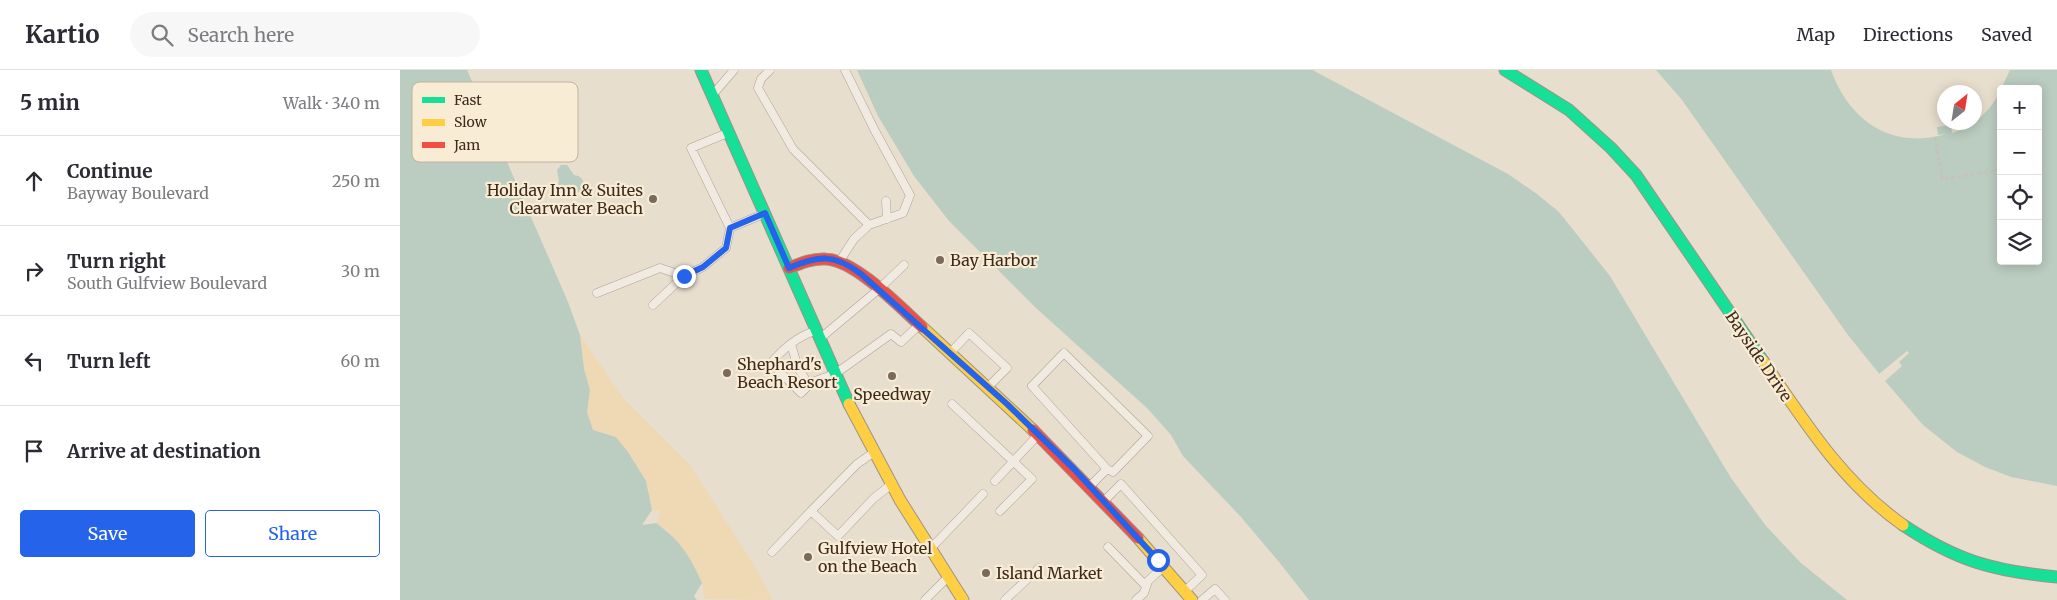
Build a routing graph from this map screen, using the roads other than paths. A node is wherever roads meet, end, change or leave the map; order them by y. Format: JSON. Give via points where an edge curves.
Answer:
{"nodes":[{"id":1,"x":701,"y":70,"type":"edge"},
{"id":2,"x":734,"y":70,"type":"edge"},
{"id":3,"x":770,"y":70,"type":"edge"},
{"id":4,"x":844,"y":70,"type":"edge"},
{"id":5,"x":1505,"y":70,"type":"edge"},
{"id":6,"x":712,"y":95,"type":"junction"},
{"id":7,"x":729,"y":132,"type":"junction"},
{"id":8,"x":886,"y":201,"type":"dead end"},
{"id":9,"x":765,"y":213,"type":"junction"},
{"id":10,"x":887,"y":219,"type":"junction"},
{"id":11,"x":869,"y":225,"type":"junction"},
{"id":12,"x":730,"y":228,"type":"junction"},
{"id":13,"x":840,"y":261,"type":"junction"},
{"id":14,"x":904,"y":265,"type":"dead end"},
{"id":15,"x":789,"y":268,"type":"junction"},
{"id":16,"x":684,"y":276,"type":"junction"},
{"id":17,"x":879,"y":289,"type":"junction"},
{"id":18,"x":597,"y":293,"type":"dead end"},
{"id":19,"x":653,"y":305,"type":"dead end"},
{"id":20,"x":919,"y":324,"type":"junction"},
{"id":21,"x":817,"y":334,"type":"junction"},
{"id":22,"x":791,"y":344,"type":"junction"},
{"id":23,"x":951,"y":352,"type":"junction"},
{"id":24,"x":835,"y":374,"type":"junction"},
{"id":25,"x":809,"y":385,"type":"junction"},
{"id":26,"x":988,"y":386,"type":"junction"},
{"id":27,"x":952,"y":404,"type":"dead end"},
{"id":28,"x":1038,"y":435,"type":"junction"},
{"id":29,"x":873,"y":452,"type":"junction"},
{"id":30,"x":1013,"y":462,"type":"junction"},
{"id":31,"x":1107,"y":470,"type":"junction"},
{"id":32,"x":996,"y":481,"type":"dead end"},
{"id":33,"x":891,"y":484,"type":"junction"},
{"id":34,"x":1090,"y":487,"type":"junction"},
{"id":35,"x":983,"y":494,"type":"dead end"},
{"id":36,"x":1104,"y":501,"type":"junction"},
{"id":37,"x":811,"y":511,"type":"junction"},
{"id":38,"x":1000,"y":511,"type":"dead end"},
{"id":39,"x":1108,"y":547,"type":"dead end"},
{"id":40,"x":930,"y":549,"type":"junction"},
{"id":41,"x":772,"y":552,"type":"dead end"},
{"id":42,"x":1164,"y":566,"type":"junction"},
{"id":43,"x":1039,"y":568,"type":"dead end"},
{"id":44,"x":2057,"y":577,"type":"edge"},
{"id":45,"x":948,"y":578,"type":"junction"},
{"id":46,"x":1146,"y":586,"type":"junction"},
{"id":47,"x":1189,"y":596,"type":"edge"},
{"id":48,"x":925,"y":600,"type":"edge"},
{"id":49,"x":963,"y":600,"type":"edge"},
{"id":50,"x":1005,"y":600,"type":"edge"},
{"id":51,"x":1136,"y":600,"type":"edge"},
{"id":52,"x":1202,"y":600,"type":"edge"},
{"id":53,"x":1225,"y":600,"type":"edge"}],
"edges":[{"from":1,"to":6,"type":"street"},
{"from":2,"to":6,"type":"lane"},
{"from":3,"to":11,"type":"lane","via":[[758,88],[793,149]]},
{"from":4,"to":10,"type":"lane","via":[[910,195],[903,213]]},
{"from":5,"to":44,"type":"street","name":"Bayside Drive","via":[[1569,110],[1636,175],[1810,431],[1850,480],[1886,513],[1917,535],[1958,556],[2000,570]]},
{"from":6,"to":7,"type":"street"},
{"from":7,"to":9,"type":"street"},
{"from":7,"to":12,"type":"lane","via":[[691,148]]},
{"from":8,"to":10,"type":"lane"},
{"from":9,"to":12,"type":"lane"},
{"from":9,"to":15,"type":"street"},
{"from":10,"to":11,"type":"lane"},
{"from":11,"to":13,"type":"lane","via":[[854,239]]},
{"from":12,"to":16,"type":"lane","via":[[726,248],[703,267]]},
{"from":13,"to":15,"type":"street","via":[[822,258]]},
{"from":13,"to":17,"type":"street"},
{"from":14,"to":17,"type":"lane"},
{"from":15,"to":21,"type":"street"},
{"from":16,"to":18,"type":"lane","via":[[660,268]]},
{"from":16,"to":19,"type":"lane"},
{"from":17,"to":20,"type":"street"},
{"from":17,"to":21,"type":"lane"},
{"from":20,"to":23,"type":"street"},
{"from":20,"to":24,"type":"lane","via":[[901,342],[890,334]]},
{"from":21,"to":22,"type":"lane","via":[[802,336]]},
{"from":21,"to":24,"type":"street"},
{"from":22,"to":25,"type":"lane","via":[[798,368]]},
{"from":22,"to":25,"type":"lane","via":[[770,362],[801,393]]},
{"from":23,"to":26,"type":"street"},
{"from":23,"to":26,"type":"lane","via":[[969,333],[1006,368]]},
{"from":24,"to":25,"type":"lane","via":[[821,377]]},
{"from":24,"to":29,"type":"street"},
{"from":26,"to":28,"type":"street"},
{"from":27,"to":30,"type":"lane"},
{"from":28,"to":30,"type":"lane"},
{"from":28,"to":34,"type":"street"},
{"from":29,"to":33,"type":"street"},
{"from":29,"to":37,"type":"lane"},
{"from":30,"to":32,"type":"lane"},
{"from":30,"to":38,"type":"lane","via":[[1032,479]]},
{"from":31,"to":31,"type":"lane","via":[[1113,472],[1148,436],[1064,353],[1032,386]]},
{"from":31,"to":34,"type":"lane"},
{"from":33,"to":37,"type":"lane","via":[[838,536]]},
{"from":33,"to":40,"type":"street"},
{"from":34,"to":36,"type":"street"},
{"from":35,"to":40,"type":"lane"},
{"from":36,"to":42,"type":"street"},
{"from":36,"to":47,"type":"lane","via":[[1121,484],[1202,574]]},
{"from":37,"to":41,"type":"lane"},
{"from":39,"to":46,"type":"lane"},
{"from":40,"to":45,"type":"street"},
{"from":42,"to":46,"type":"lane"},
{"from":42,"to":47,"type":"street"},
{"from":43,"to":50,"type":"lane"},
{"from":45,"to":48,"type":"lane"},
{"from":45,"to":49,"type":"street"},
{"from":46,"to":51,"type":"lane"},
{"from":52,"to":53,"type":"lane","via":[[1214,588]]}]}
